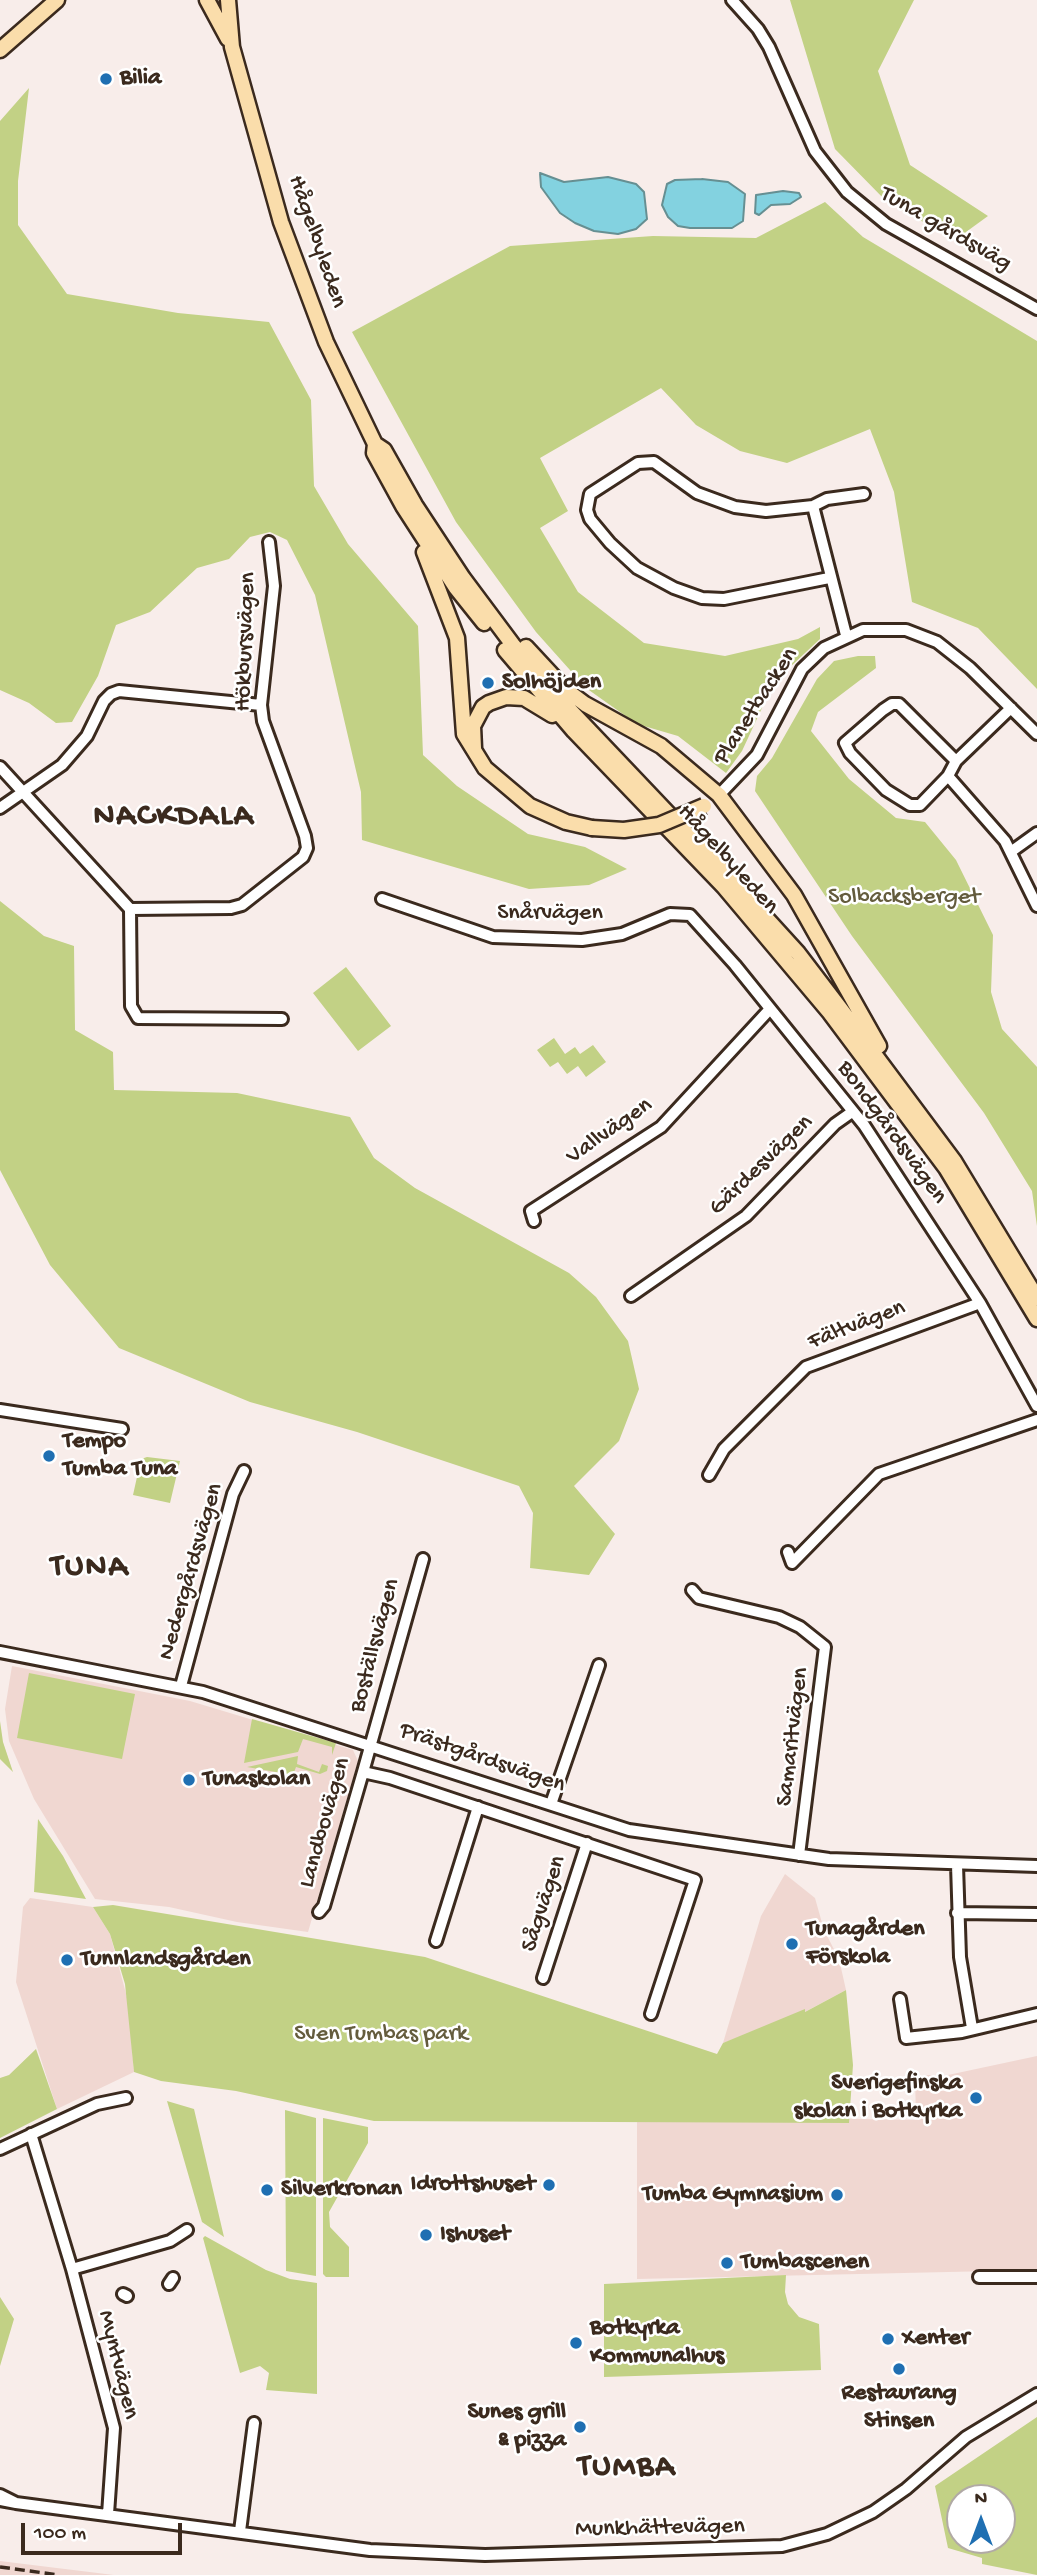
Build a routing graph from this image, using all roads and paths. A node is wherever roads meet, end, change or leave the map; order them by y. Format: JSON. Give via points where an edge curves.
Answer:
{"nodes":[{"id":1,"x":57,"y":0,"type":"edge"},
{"id":2,"x":207,"y":0,"type":"edge"},
{"id":3,"x":228,"y":0,"type":"edge"},
{"id":4,"x":732,"y":0,"type":"edge"},
{"id":5,"x":232,"y":47,"type":"junction"},
{"id":6,"x":0,"y":50,"type":"edge"},
{"id":7,"x":1037,"y":309,"type":"edge"},
{"id":8,"x":864,"y":494,"type":"dead end"},
{"id":9,"x":410,"y":506,"type":"junction"},
{"id":10,"x":813,"y":506,"type":"junction"},
{"id":11,"x":269,"y":542,"type":"dead end"},
{"id":12,"x":829,"y":578,"type":"junction"},
{"id":13,"x":846,"y":635,"type":"junction"},
{"id":14,"x":261,"y":705,"type":"junction"},
{"id":15,"x":1011,"y":708,"type":"junction"},
{"id":16,"x":1037,"y":734,"type":"edge"},
{"id":17,"x":477,"y":755,"type":"junction"},
{"id":18,"x":599,"y":757,"type":"junction"},
{"id":19,"x":956,"y":761,"type":"junction"},
{"id":20,"x":0,"y":767,"type":"edge"},
{"id":21,"x":948,"y":776,"type":"junction"},
{"id":22,"x":23,"y":793,"type":"junction"},
{"id":23,"x":719,"y":796,"type":"junction"},
{"id":24,"x":0,"y":808,"type":"edge"},
{"id":25,"x":1037,"y":832,"type":"edge"},
{"id":26,"x":1012,"y":851,"type":"junction"},
{"id":27,"x":382,"y":899,"type":"dead end"},
{"id":28,"x":1037,"y":905,"type":"edge"},
{"id":29,"x":130,"y":909,"type":"junction"},
{"id":30,"x":677,"y":913,"type":"joint"},
{"id":31,"x":770,"y":1009,"type":"junction"},
{"id":32,"x":282,"y":1020,"type":"dead end"},
{"id":33,"x":901,"y":1087,"type":"junction"},
{"id":34,"x":852,"y":1112,"type":"junction"},
{"id":35,"x":534,"y":1221,"type":"dead end"},
{"id":36,"x":631,"y":1296,"type":"dead end"},
{"id":37,"x":1037,"y":1298,"type":"edge"},
{"id":38,"x":980,"y":1303,"type":"junction"},
{"id":39,"x":1037,"y":1319,"type":"edge"},
{"id":40,"x":1037,"y":1406,"type":"edge"},
{"id":41,"x":0,"y":1410,"type":"edge"},
{"id":42,"x":1037,"y":1420,"type":"edge"},
{"id":43,"x":122,"y":1429,"type":"dead end"},
{"id":44,"x":244,"y":1471,"type":"dead end"},
{"id":45,"x":709,"y":1475,"type":"dead end"},
{"id":46,"x":788,"y":1552,"type":"dead end"},
{"id":47,"x":423,"y":1559,"type":"dead end"},
{"id":48,"x":692,"y":1590,"type":"dead end"},
{"id":49,"x":0,"y":1652,"type":"edge"},
{"id":50,"x":599,"y":1665,"type":"dead end"},
{"id":51,"x":181,"y":1686,"type":"junction"},
{"id":52,"x":371,"y":1744,"type":"junction"},
{"id":53,"x":363,"y":1772,"type":"junction"},
{"id":54,"x":551,"y":1804,"type":"junction"},
{"id":55,"x":478,"y":1807,"type":"junction"},
{"id":56,"x":587,"y":1843,"type":"junction"},
{"id":57,"x":799,"y":1855,"type":"junction"},
{"id":58,"x":957,"y":1865,"type":"junction"},
{"id":59,"x":1037,"y":1866,"type":"edge"},
{"id":60,"x":319,"y":1912,"type":"dead end"},
{"id":61,"x":957,"y":1913,"type":"junction"},
{"id":62,"x":1037,"y":1914,"type":"edge"},
{"id":63,"x":436,"y":1941,"type":"dead end"},
{"id":64,"x":543,"y":1978,"type":"dead end"},
{"id":65,"x":900,"y":1999,"type":"dead end"},
{"id":66,"x":651,"y":2014,"type":"dead end"},
{"id":67,"x":1037,"y":2014,"type":"edge"},
{"id":68,"x":972,"y":2028,"type":"junction"},
{"id":69,"x":127,"y":2098,"type":"dead end"},
{"id":70,"x":31,"y":2134,"type":"junction"},
{"id":71,"x":0,"y":2149,"type":"edge"},
{"id":72,"x":187,"y":2230,"type":"dead end"},
{"id":73,"x":72,"y":2269,"type":"junction"},
{"id":74,"x":979,"y":2277,"type":"dead end"},
{"id":75,"x":1037,"y":2277,"type":"edge"},
{"id":76,"x":1037,"y":2394,"type":"edge"},
{"id":77,"x":254,"y":2423,"type":"dead end"},
{"id":78,"x":0,"y":2495,"type":"edge"},
{"id":79,"x":0,"y":2501,"type":"edge"},
{"id":80,"x":16,"y":2503,"type":"junction"},
{"id":81,"x":108,"y":2514,"type":"junction"},
{"id":82,"x":240,"y":2531,"type":"junction"}],
"edges":[{"from":1,"to":6,"type":"main road"},
{"from":2,"to":5,"type":"main road","name":"Hågelbyleden"},
{"from":3,"to":5,"type":"main road","name":"Hågelbyleden"},
{"from":4,"to":7,"type":"street","name":"Tuna gårdsväg","via":[[769,47],[815,151],[848,192],[886,224]]},
{"from":5,"to":9,"type":"main road","name":"Hågelbyleden","via":[[293,257],[326,342]]},
{"from":8,"to":10,"type":"street","via":[[827,499]]},
{"from":9,"to":17,"type":"main road","via":[[453,620],[460,654],[460,712],[464,734]]},
{"from":9,"to":18,"type":"main road","name":"Hågelbyleden","via":[[456,588],[532,685]]},
{"from":9,"to":23,"type":"main road","via":[[517,638],[565,689],[608,719],[661,746]]},
{"from":9,"to":33,"type":"main road","name":"Hågelbyleden","via":[[550,690],[798,953]]},
{"from":10,"to":12,"type":"street"},
{"from":10,"to":12,"type":"street","via":[[766,511],[735,507],[697,493],[654,462],[638,463],[590,494],[587,502],[590,519],[637,568],[702,598],[753,594]]},
{"from":11,"to":14,"type":"street","name":"Hökbursvägen","via":[[274,586]]},
{"from":12,"to":13,"type":"street"},
{"from":13,"to":15,"type":"street","name":"Planetbacken","via":[[891,628],[930,639],[950,651]]},
{"from":13,"to":23,"type":"street","name":"Planetbacken","via":[[815,654],[802,669],[757,755]]},
{"from":14,"to":22,"type":"street","via":[[119,691],[104,701],[87,736],[62,765]]},
{"from":14,"to":29,"type":"street","name":"Hökbursvägen","via":[[305,836],[305,855],[242,905]]},
{"from":15,"to":16,"type":"street","name":"Planetbacken"},
{"from":15,"to":19,"type":"street"},
{"from":17,"to":18,"type":"main road","via":[[472,735],[476,718],[489,703],[511,696],[542,707]]},
{"from":17,"to":23,"type":"main road","bridge":true,"via":[[495,778],[530,806],[592,828],[659,825]]},
{"from":18,"to":39,"type":"main road","name":"Hågelbyleden","via":[[724,887],[830,1013],[946,1168]]},
{"from":19,"to":21,"type":"street"},
{"from":19,"to":21,"type":"street","via":[[899,704],[883,710],[845,743],[903,803],[920,805]]},
{"from":20,"to":22,"type":"street"},
{"from":21,"to":26,"type":"street"},
{"from":22,"to":24,"type":"street"},
{"from":22,"to":29,"type":"street"},
{"from":23,"to":33,"type":"main road","via":[[794,895]]},
{"from":25,"to":26,"type":"street"},
{"from":26,"to":28,"type":"street"},
{"from":27,"to":30,"type":"street","name":"Snårvägen","via":[[493,937],[608,937]]},
{"from":29,"to":32,"type":"street","via":[[133,1014],[144,1020]]},
{"from":30,"to":31,"type":"street","name":"Bondgårdsvägen","via":[[690,915]]},
{"from":31,"to":34,"type":"street","name":"Bondgårdsvägen"},
{"from":31,"to":35,"type":"street","name":"Vallvägen","via":[[661,1127],[531,1211]]},
{"from":33,"to":37,"type":"main road","name":"Hågelbyleden","via":[[954,1161]]},
{"from":34,"to":36,"type":"street","name":"Gärdesvägen","via":[[746,1216]]},
{"from":34,"to":38,"type":"street","name":"Bondgårdsvägen"},
{"from":38,"to":40,"type":"street","name":"Bondgårdsvägen"},
{"from":38,"to":45,"type":"street","name":"Fältvägen","via":[[806,1367],[724,1449]]},
{"from":41,"to":43,"type":"street"},
{"from":42,"to":46,"type":"street","via":[[879,1474],[792,1563]]},
{"from":44,"to":51,"type":"street","name":"Nedergårdsvägen","via":[[233,1494]]},
{"from":47,"to":52,"type":"street","name":"Boställsvägen"},
{"from":48,"to":57,"type":"street","name":"Samaritvägen","via":[[699,1598],[779,1617],[825,1647]]},
{"from":49,"to":51,"type":"street","name":"Prästgårdsvägen"},
{"from":50,"to":54,"type":"street"},
{"from":51,"to":52,"type":"street","name":"Prästgårdsvägen"},
{"from":52,"to":53,"type":"street","name":"Landbovägen"},
{"from":52,"to":54,"type":"street","name":"Prästgårdsvägen"},
{"from":53,"to":55,"type":"street"},
{"from":53,"to":60,"type":"street","name":"Landbovägen"},
{"from":54,"to":57,"type":"street","name":"Prästgårdsvägen","via":[[629,1830]]},
{"from":55,"to":56,"type":"street"},
{"from":55,"to":63,"type":"street"},
{"from":56,"to":64,"type":"street","name":"Sågvägen"},
{"from":56,"to":66,"type":"street","via":[[695,1880]]},
{"from":57,"to":58,"type":"street","name":"Prästgårdsvägen"},
{"from":58,"to":59,"type":"street","name":"Prästgårdsvägen"},
{"from":58,"to":61,"type":"street"},
{"from":61,"to":62,"type":"street"},
{"from":61,"to":68,"type":"street"},
{"from":65,"to":68,"type":"street","via":[[906,2038]]},
{"from":67,"to":68,"type":"street"},
{"from":69,"to":70,"type":"street","via":[[97,2104]]},
{"from":70,"to":71,"type":"street"},
{"from":70,"to":73,"type":"street","name":"Myntvägen"},
{"from":72,"to":73,"type":"street","via":[[170,2241]]},
{"from":73,"to":81,"type":"street","name":"Myntvägen","via":[[114,2428]]},
{"from":74,"to":75,"type":"street"},
{"from":76,"to":82,"type":"street","name":"Munkhättevägen","via":[[966,2437],[873,2512],[827,2534],[782,2546],[485,2555],[370,2550]]},
{"from":77,"to":82,"type":"street"},
{"from":78,"to":80,"type":"street","name":"Munkhättevägen"},
{"from":79,"to":80,"type":"street","name":"Munkhättevägen"},
{"from":80,"to":81,"type":"street","name":"Munkhättevägen"},
{"from":81,"to":82,"type":"street","name":"Munkhättevägen"}]}
